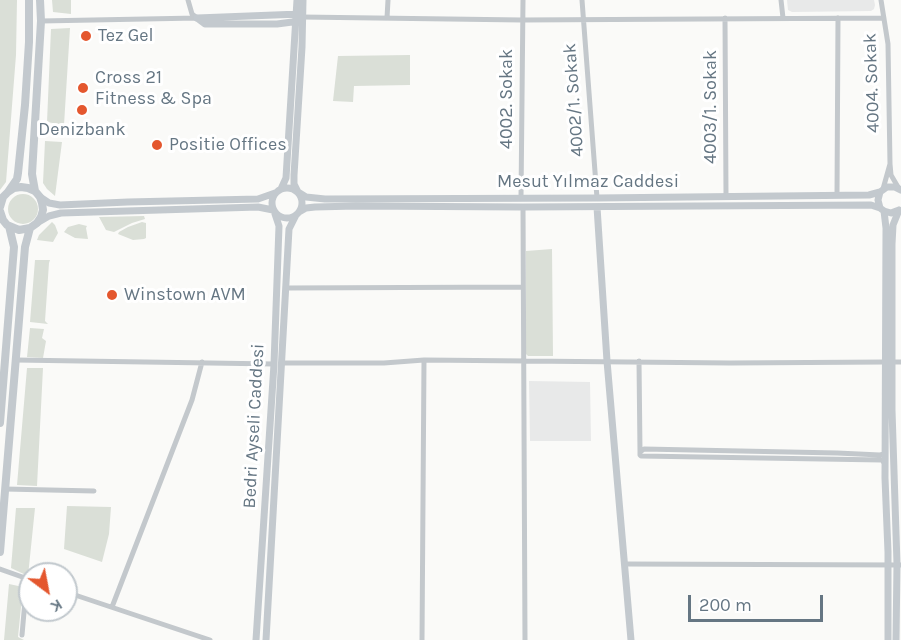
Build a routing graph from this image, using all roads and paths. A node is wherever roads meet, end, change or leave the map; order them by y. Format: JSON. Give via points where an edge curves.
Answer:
{"nodes":[{"id":1,"x":29,"y":0,"type":"edge"},
{"id":2,"x":40,"y":0,"type":"edge"},
{"id":3,"x":188,"y":0,"type":"edge"},
{"id":4,"x":297,"y":0,"type":"edge"},
{"id":5,"x":303,"y":0,"type":"edge"},
{"id":6,"x":388,"y":0,"type":"edge"},
{"id":7,"x":523,"y":0,"type":"edge"},
{"id":8,"x":582,"y":0,"type":"edge"},
{"id":9,"x":781,"y":0,"type":"edge"},
{"id":10,"x":881,"y":0,"type":"edge"},
{"id":11,"x":197,"y":18,"type":"junction"},
{"id":12,"x":300,"y":18,"type":"junction"},
{"id":13,"x":387,"y":18,"type":"junction"},
{"id":14,"x":725,"y":18,"type":"junction"},
{"id":15,"x":783,"y":18,"type":"junction"},
{"id":16,"x":838,"y":18,"type":"junction"},
{"id":17,"x":884,"y":18,"type":"junction"},
{"id":18,"x":583,"y":19,"type":"junction"},
{"id":19,"x":522,"y":20,"type":"junction"},
{"id":20,"x":41,"y":21,"type":"junction"},
{"id":21,"x":890,"y":164,"type":"junction"},
{"id":22,"x":900,"y":189,"type":"edge"},
{"id":23,"x":882,"y":190,"type":"junction"},
{"id":24,"x":278,"y":191,"type":"junction"},
{"id":25,"x":298,"y":192,"type":"junction"},
{"id":26,"x":37,"y":194,"type":"junction"},
{"id":27,"x":837,"y":195,"type":"junction"},
{"id":28,"x":4,"y":196,"type":"edge"},
{"id":29,"x":726,"y":196,"type":"junction"},
{"id":30,"x":521,"y":198,"type":"junction"},
{"id":31,"x":597,"y":198,"type":"junction"},
{"id":32,"x":523,"y":207,"type":"junction"},
{"id":33,"x":597,"y":207,"type":"junction"},
{"id":34,"x":0,"y":209,"type":"edge"},
{"id":35,"x":882,"y":209,"type":"junction"},
{"id":36,"x":900,"y":209,"type":"edge"},
{"id":37,"x":274,"y":212,"type":"junction"},
{"id":38,"x":298,"y":214,"type":"junction"},
{"id":39,"x":4,"y":222,"type":"edge"},
{"id":40,"x":34,"y":226,"type":"junction"},
{"id":41,"x":523,"y":286,"type":"junction"},
{"id":42,"x":286,"y":288,"type":"junction"},
{"id":43,"x":16,"y":360,"type":"junction"},
{"id":44,"x":424,"y":360,"type":"junction"},
{"id":45,"x":607,"y":361,"type":"junction"},
{"id":46,"x":202,"y":362,"type":"junction"},
{"id":47,"x":523,"y":362,"type":"junction"},
{"id":48,"x":639,"y":362,"type":"junction"},
{"id":49,"x":893,"y":362,"type":"edge"},
{"id":50,"x":282,"y":363,"type":"junction"},
{"id":51,"x":274,"y":364,"type":"junction"},
{"id":52,"x":0,"y":423,"type":"edge"},
{"id":53,"x":885,"y":451,"type":"junction"},
{"id":54,"x":640,"y":452,"type":"junction"},
{"id":55,"x":897,"y":457,"type":"edge"},
{"id":56,"x":885,"y":464,"type":"junction"},
{"id":57,"x":5,"y":489,"type":"junction"},
{"id":58,"x":94,"y":491,"type":"dead end"},
{"id":59,"x":0,"y":552,"type":"edge"},
{"id":60,"x":888,"y":552,"type":"junction"},
{"id":61,"x":899,"y":552,"type":"edge"},
{"id":62,"x":624,"y":564,"type":"junction"},
{"id":63,"x":899,"y":564,"type":"edge"},
{"id":64,"x":888,"y":565,"type":"junction"},
{"id":65,"x":0,"y":569,"type":"edge"},
{"id":66,"x":18,"y":575,"type":"edge"},
{"id":67,"x":78,"y":596,"type":"edge"},
{"id":68,"x":112,"y":607,"type":"junction"},
{"id":69,"x":23,"y":622,"type":"edge"},
{"id":70,"x":22,"y":635,"type":"dead end"},
{"id":71,"x":210,"y":640,"type":"edge"},
{"id":72,"x":256,"y":640,"type":"edge"},
{"id":73,"x":266,"y":640,"type":"edge"},
{"id":74,"x":422,"y":640,"type":"edge"},
{"id":75,"x":525,"y":640,"type":"edge"},
{"id":76,"x":631,"y":640,"type":"edge"},
{"id":77,"x":888,"y":640,"type":"edge"},
{"id":78,"x":896,"y":640,"type":"edge"}],
"edges":[{"from":1,"to":28,"type":"main road","via":[[18,173]]},
{"from":2,"to":20,"type":"main road"},
{"from":3,"to":11,"type":"street"},
{"from":4,"to":12,"type":"main road"},
{"from":5,"to":12,"type":"main road"},
{"from":6,"to":13,"type":"street"},
{"from":7,"to":19,"type":"street","name":"4002. Sokak"},
{"from":8,"to":18,"type":"street","name":"4002/1. Sokak"},
{"from":9,"to":15,"type":"street"},
{"from":10,"to":17,"type":"street","name":"4004. Sokak"},
{"from":11,"to":12,"type":"main road"},
{"from":11,"to":20,"type":"street"},
{"from":12,"to":13,"type":"street"},
{"from":12,"to":24,"type":"main road","via":[[286,178]]},
{"from":12,"to":25,"type":"main road","via":[[302,47],[294,175]]},
{"from":13,"to":19,"type":"street"},
{"from":14,"to":15,"type":"street"},
{"from":14,"to":18,"type":"street"},
{"from":14,"to":29,"type":"street","name":"4003/1. Sokak"},
{"from":15,"to":16,"type":"street"},
{"from":16,"to":17,"type":"street"},
{"from":16,"to":27,"type":"street"},
{"from":17,"to":21,"type":"street","name":"4004. Sokak","via":[[890,77]]},
{"from":18,"to":19,"type":"street"},
{"from":18,"to":31,"type":"street","name":"4002/1. Sokak"},
{"from":19,"to":30,"type":"street","name":"4002. Sokak"},
{"from":20,"to":26,"type":"main road","via":[[32,174]]},
{"from":21,"to":22,"type":"street","via":[[894,183]]},
{"from":21,"to":23,"type":"street"},
{"from":22,"to":23,"type":"main road","name":"Mesut Yılmaz Caddesi","via":[[891,186]]},
{"from":23,"to":27,"type":"main road","name":"Mesut Yılmaz Caddesi","via":[[870,195]]},
{"from":23,"to":35,"type":"main road","via":[[878,200]]},
{"from":24,"to":25,"type":"main road","via":[[288,188]]},
{"from":24,"to":26,"type":"main road","via":[[258,200],[60,205]]},
{"from":24,"to":37,"type":"main road","via":[[272,201]]},
{"from":25,"to":30,"type":"main road","name":"Mesut Yılmaz Caddesi","via":[[312,199]]},
{"from":25,"to":38,"type":"main road","via":[[302,203]]},
{"from":26,"to":28,"type":"main road","via":[[21,187]]},
{"from":26,"to":40,"type":"main road","via":[[43,210]]},
{"from":27,"to":29,"type":"main road","name":"Mesut Yılmaz Caddesi"},
{"from":28,"to":34,"type":"main road"},
{"from":29,"to":31,"type":"main road","name":"Mesut Yılmaz Caddesi"},
{"from":30,"to":31,"type":"main road","name":"Mesut Yılmaz Caddesi"},
{"from":32,"to":33,"type":"main road","name":"Mesut Yılmaz Caddesi"},
{"from":32,"to":38,"type":"main road","name":"Mesut Yılmaz Caddesi","via":[[315,207]]},
{"from":32,"to":41,"type":"street"},
{"from":33,"to":35,"type":"main road","name":"Mesut Yılmaz Caddesi","via":[[871,205]]},
{"from":33,"to":45,"type":"main road"},
{"from":34,"to":39,"type":"main road"},
{"from":35,"to":36,"type":"main road","name":"Mesut Yılmaz Caddesi","via":[[891,213]]},
{"from":35,"to":49,"type":"main road"},
{"from":36,"to":49,"type":"main road","via":[[893,225],[892,244]]},
{"from":37,"to":38,"type":"main road","via":[[283,218]]},
{"from":37,"to":40,"type":"main road","via":[[258,207],[61,213]]},
{"from":37,"to":51,"type":"main road","name":"Bedri Ayseli Caddesi","via":[[279,226]]},
{"from":38,"to":42,"type":"main road","name":"Bedri Ayseli Caddesi","via":[[289,229]]},
{"from":39,"to":40,"type":"main road","via":[[19,230]]},
{"from":39,"to":52,"type":"main road","via":[[14,247]]},
{"from":40,"to":43,"type":"main road","via":[[25,247]]},
{"from":41,"to":42,"type":"street"},
{"from":41,"to":47,"type":"street"},
{"from":42,"to":50,"type":"main road","name":"Bedri Ayseli Caddesi"},
{"from":43,"to":46,"type":"street"},
{"from":43,"to":57,"type":"main road"},
{"from":44,"to":47,"type":"street"},
{"from":44,"to":50,"type":"street"},
{"from":44,"to":74,"type":"street"},
{"from":45,"to":47,"type":"street"},
{"from":45,"to":48,"type":"street"},
{"from":45,"to":62,"type":"main road"},
{"from":46,"to":51,"type":"street"},
{"from":46,"to":68,"type":"street","via":[[192,400]]},
{"from":47,"to":75,"type":"street"},
{"from":48,"to":49,"type":"street"},
{"from":48,"to":54,"type":"street"},
{"from":49,"to":53,"type":"main road"},
{"from":49,"to":55,"type":"main road","via":[[892,410]]},
{"from":50,"to":73,"type":"main road","name":"Bedri Ayseli Caddesi"},
{"from":51,"to":72,"type":"main road","name":"Bedri Ayseli Caddesi"},
{"from":53,"to":54,"type":"street","via":[[880,455],[644,449]]},
{"from":53,"to":56,"type":"main road"},
{"from":54,"to":56,"type":"street","via":[[641,456],[882,460]]},
{"from":55,"to":61,"type":"main road"},
{"from":56,"to":60,"type":"main road"},
{"from":57,"to":58,"type":"street"},
{"from":57,"to":59,"type":"main road"},
{"from":60,"to":61,"type":"street"},
{"from":60,"to":64,"type":"main road"},
{"from":61,"to":63,"type":"main road"},
{"from":62,"to":64,"type":"street"},
{"from":62,"to":76,"type":"main road"},
{"from":63,"to":64,"type":"street"},
{"from":63,"to":78,"type":"main road"},
{"from":64,"to":77,"type":"main road"},
{"from":65,"to":66,"type":"street"},
{"from":67,"to":68,"type":"street"},
{"from":68,"to":71,"type":"street"},
{"from":69,"to":70,"type":"street"}]}
